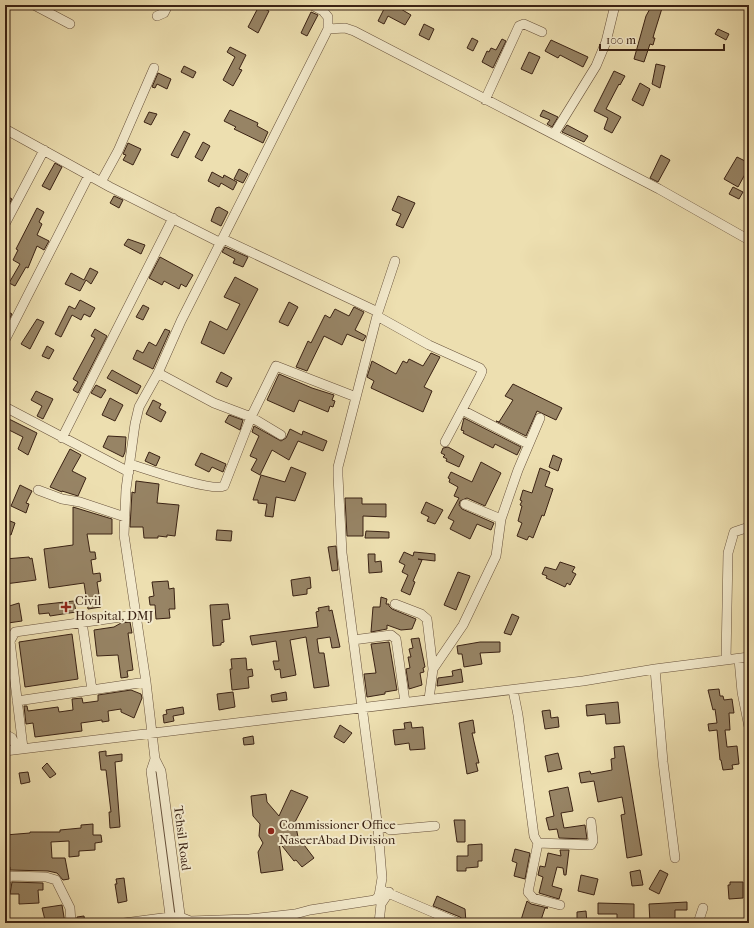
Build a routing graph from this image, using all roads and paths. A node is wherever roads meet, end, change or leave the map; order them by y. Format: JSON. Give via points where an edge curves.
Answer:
{"nodes":[{"id":1,"x":34,"y":5,"type":"edge"},
{"id":2,"x":168,"y":5,"type":"edge"},
{"id":3,"x":312,"y":5,"type":"edge"},
{"id":4,"x":615,"y":5,"type":"edge"},
{"id":5,"x":327,"y":9,"type":"edge"},
{"id":6,"x":157,"y":16,"type":"dead end"},
{"id":7,"x":70,"y":24,"type":"dead end"},
{"id":8,"x":328,"y":29,"type":"junction"},
{"id":9,"x":542,"y":32,"type":"dead end"},
{"id":10,"x":154,"y":68,"type":"dead end"},
{"id":11,"x":486,"y":100,"type":"junction"},
{"id":12,"x":5,"y":129,"type":"edge"},
{"id":13,"x":554,"y":134,"type":"junction"},
{"id":14,"x":44,"y":150,"type":"junction"},
{"id":15,"x":89,"y":175,"type":"junction"},
{"id":16,"x":101,"y":182,"type":"junction"},
{"id":17,"x":173,"y":218,"type":"junction"},
{"id":18,"x":5,"y":224,"type":"edge"},
{"id":19,"x":749,"y":240,"type":"edge"},
{"id":20,"x":222,"y":241,"type":"junction"},
{"id":21,"x":395,"y":261,"type":"dead end"},
{"id":22,"x":378,"y":314,"type":"junction"},
{"id":23,"x":5,"y":340,"type":"edge"},
{"id":24,"x":158,"y":373,"type":"junction"},
{"id":25,"x":356,"y":397,"type":"junction"},
{"id":26,"x":5,"y":407,"type":"edge"},
{"id":27,"x":462,"y":410,"type":"junction"},
{"id":28,"x":251,"y":417,"type":"junction"},
{"id":29,"x":540,"y":418,"type":"dead end"},
{"id":30,"x":282,"y":435,"type":"dead end"},
{"id":31,"x":62,"y":438,"type":"junction"},
{"id":32,"x":445,"y":442,"type":"dead end"},
{"id":33,"x":528,"y":444,"type":"junction"},
{"id":34,"x":129,"y":468,"type":"junction"},
{"id":35,"x":38,"y":490,"type":"dead end"},
{"id":36,"x":465,"y":504,"type":"dead end"},
{"id":37,"x":125,"y":517,"type":"junction"},
{"id":38,"x":501,"y":519,"type":"junction"},
{"id":39,"x":749,"y":527,"type":"edge"},
{"id":40,"x":395,"y":604,"type":"dead end"},
{"id":41,"x":135,"y":615,"type":"junction"},
{"id":42,"x":82,"y":622,"type":"junction"},
{"id":43,"x":353,"y":640,"type":"junction"},
{"id":44,"x":749,"y":657,"type":"edge"},
{"id":45,"x":739,"y":658,"type":"junction"},
{"id":46,"x":726,"y":660,"type":"junction"},
{"id":47,"x":433,"y":669,"type":"junction"},
{"id":48,"x":655,"y":669,"type":"junction"},
{"id":49,"x":146,"y":682,"type":"junction"},
{"id":50,"x":92,"y":690,"type":"junction"},
{"id":51,"x":513,"y":690,"type":"junction"},
{"id":52,"x":429,"y":699,"type":"junction"},
{"id":53,"x":17,"y":700,"type":"junction"},
{"id":54,"x":404,"y":702,"type":"junction"},
{"id":55,"x":362,"y":708,"type":"junction"},
{"id":56,"x":749,"y":728,"type":"edge"},
{"id":57,"x":5,"y":734,"type":"edge"},
{"id":58,"x":152,"y":734,"type":"junction"},
{"id":59,"x":20,"y":749,"type":"junction"},
{"id":60,"x":5,"y":751,"type":"edge"},
{"id":61,"x":155,"y":759,"type":"junction"},
{"id":62,"x":591,"y":822,"type":"dead end"},
{"id":63,"x":435,"y":826,"type":"dead end"},
{"id":64,"x":378,"y":829,"type":"junction"},
{"id":65,"x":538,"y":843,"type":"junction"},
{"id":66,"x":675,"y":858,"type":"dead end"},
{"id":67,"x":5,"y":889,"type":"edge"},
{"id":68,"x":385,"y":891,"type":"junction"},
{"id":69,"x":560,"y":905,"type":"dead end"},
{"id":70,"x":703,"y":908,"type":"dead end"},
{"id":71,"x":170,"y":920,"type":"edge"},
{"id":72,"x":180,"y":920,"type":"edge"},
{"id":73,"x":71,"y":923,"type":"edge"},
{"id":74,"x":124,"y":923,"type":"edge"},
{"id":75,"x":379,"y":923,"type":"edge"},
{"id":76,"x":458,"y":923,"type":"edge"},
{"id":77,"x":698,"y":923,"type":"edge"}],
"edges":[{"from":1,"to":7,"type":"street"},
{"from":2,"to":6,"type":"street","via":[[164,13]]},
{"from":3,"to":5,"type":"street"},
{"from":4,"to":13,"type":"street","via":[[606,42],[596,66]]},
{"from":5,"to":8,"type":"street"},
{"from":8,"to":11,"type":"street","via":[[345,28],[354,31]]},
{"from":8,"to":20,"type":"street"},
{"from":9,"to":11,"type":"street","via":[[524,24],[519,26]]},
{"from":10,"to":16,"type":"street","via":[[118,151]]},
{"from":11,"to":13,"type":"street"},
{"from":12,"to":14,"type":"street"},
{"from":13,"to":19,"type":"street"},
{"from":14,"to":15,"type":"street"},
{"from":14,"to":18,"type":"street"},
{"from":15,"to":16,"type":"street"},
{"from":15,"to":23,"type":"street"},
{"from":16,"to":17,"type":"street"},
{"from":17,"to":20,"type":"street"},
{"from":17,"to":31,"type":"street"},
{"from":20,"to":22,"type":"street"},
{"from":20,"to":24,"type":"street"},
{"from":21,"to":22,"type":"street"},
{"from":22,"to":25,"type":"street"},
{"from":22,"to":27,"type":"street","via":[[430,345],[480,368],[482,372]]},
{"from":24,"to":28,"type":"street","via":[[214,403]]},
{"from":24,"to":34,"type":"street","via":[[139,407]]},
{"from":25,"to":28,"type":"street","via":[[276,366]]},
{"from":25,"to":43,"type":"street","via":[[338,467],[342,553]]},
{"from":26,"to":31,"type":"street"},
{"from":27,"to":32,"type":"street"},
{"from":27,"to":33,"type":"street"},
{"from":28,"to":30,"type":"street"},
{"from":28,"to":34,"type":"street","via":[[224,486],[220,488]]},
{"from":29,"to":33,"type":"street"},
{"from":31,"to":34,"type":"street"},
{"from":33,"to":38,"type":"street"},
{"from":34,"to":37,"type":"street"},
{"from":35,"to":37,"type":"street"},
{"from":36,"to":38,"type":"street"},
{"from":37,"to":41,"type":"street","via":[[124,535]]},
{"from":38,"to":47,"type":"street","via":[[496,556],[463,625]]},
{"from":39,"to":46,"type":"street","via":[[734,532],[728,553]]},
{"from":40,"to":47,"type":"street","via":[[427,619]]},
{"from":41,"to":42,"type":"street"},
{"from":41,"to":49,"type":"street"},
{"from":42,"to":50,"type":"street"},
{"from":42,"to":53,"type":"street","via":[[15,632],[11,635]]},
{"from":43,"to":54,"type":"street","via":[[391,635],[396,639]]},
{"from":43,"to":55,"type":"street"},
{"from":44,"to":45,"type":"street"},
{"from":45,"to":46,"type":"street"},
{"from":45,"to":56,"type":"street"},
{"from":46,"to":48,"type":"street"},
{"from":47,"to":52,"type":"street"},
{"from":48,"to":51,"type":"street","via":[[583,682]]},
{"from":48,"to":66,"type":"street"},
{"from":49,"to":50,"type":"street"},
{"from":49,"to":58,"type":"street"},
{"from":50,"to":53,"type":"street"},
{"from":51,"to":52,"type":"street"},
{"from":51,"to":65,"type":"street","via":[[534,836]]},
{"from":52,"to":54,"type":"street"},
{"from":53,"to":59,"type":"street"},
{"from":54,"to":55,"type":"street"},
{"from":55,"to":58,"type":"street"},
{"from":55,"to":64,"type":"street"},
{"from":57,"to":59,"type":"street","via":[[12,738]]},
{"from":58,"to":59,"type":"street"},
{"from":58,"to":61,"type":"street"},
{"from":59,"to":60,"type":"street"},
{"from":61,"to":71,"type":"street","via":[[151,771]]},
{"from":61,"to":72,"type":"street","name":"Tehsil Road","via":[[161,771]]},
{"from":62,"to":65,"type":"street","via":[[591,845]]},
{"from":63,"to":64,"type":"street"},
{"from":64,"to":68,"type":"street"},
{"from":65,"to":69,"type":"street","via":[[528,892],[533,898]]},
{"from":67,"to":73,"type":"street","via":[[6,880],[10,876],[46,877],[56,880],[70,908]]},
{"from":68,"to":72,"type":"street","via":[[375,900],[295,914],[249,919]]},
{"from":68,"to":75,"type":"street"},
{"from":68,"to":76,"type":"street"},
{"from":70,"to":77,"type":"street"},
{"from":71,"to":72,"type":"street"},
{"from":71,"to":74,"type":"street"}]}
